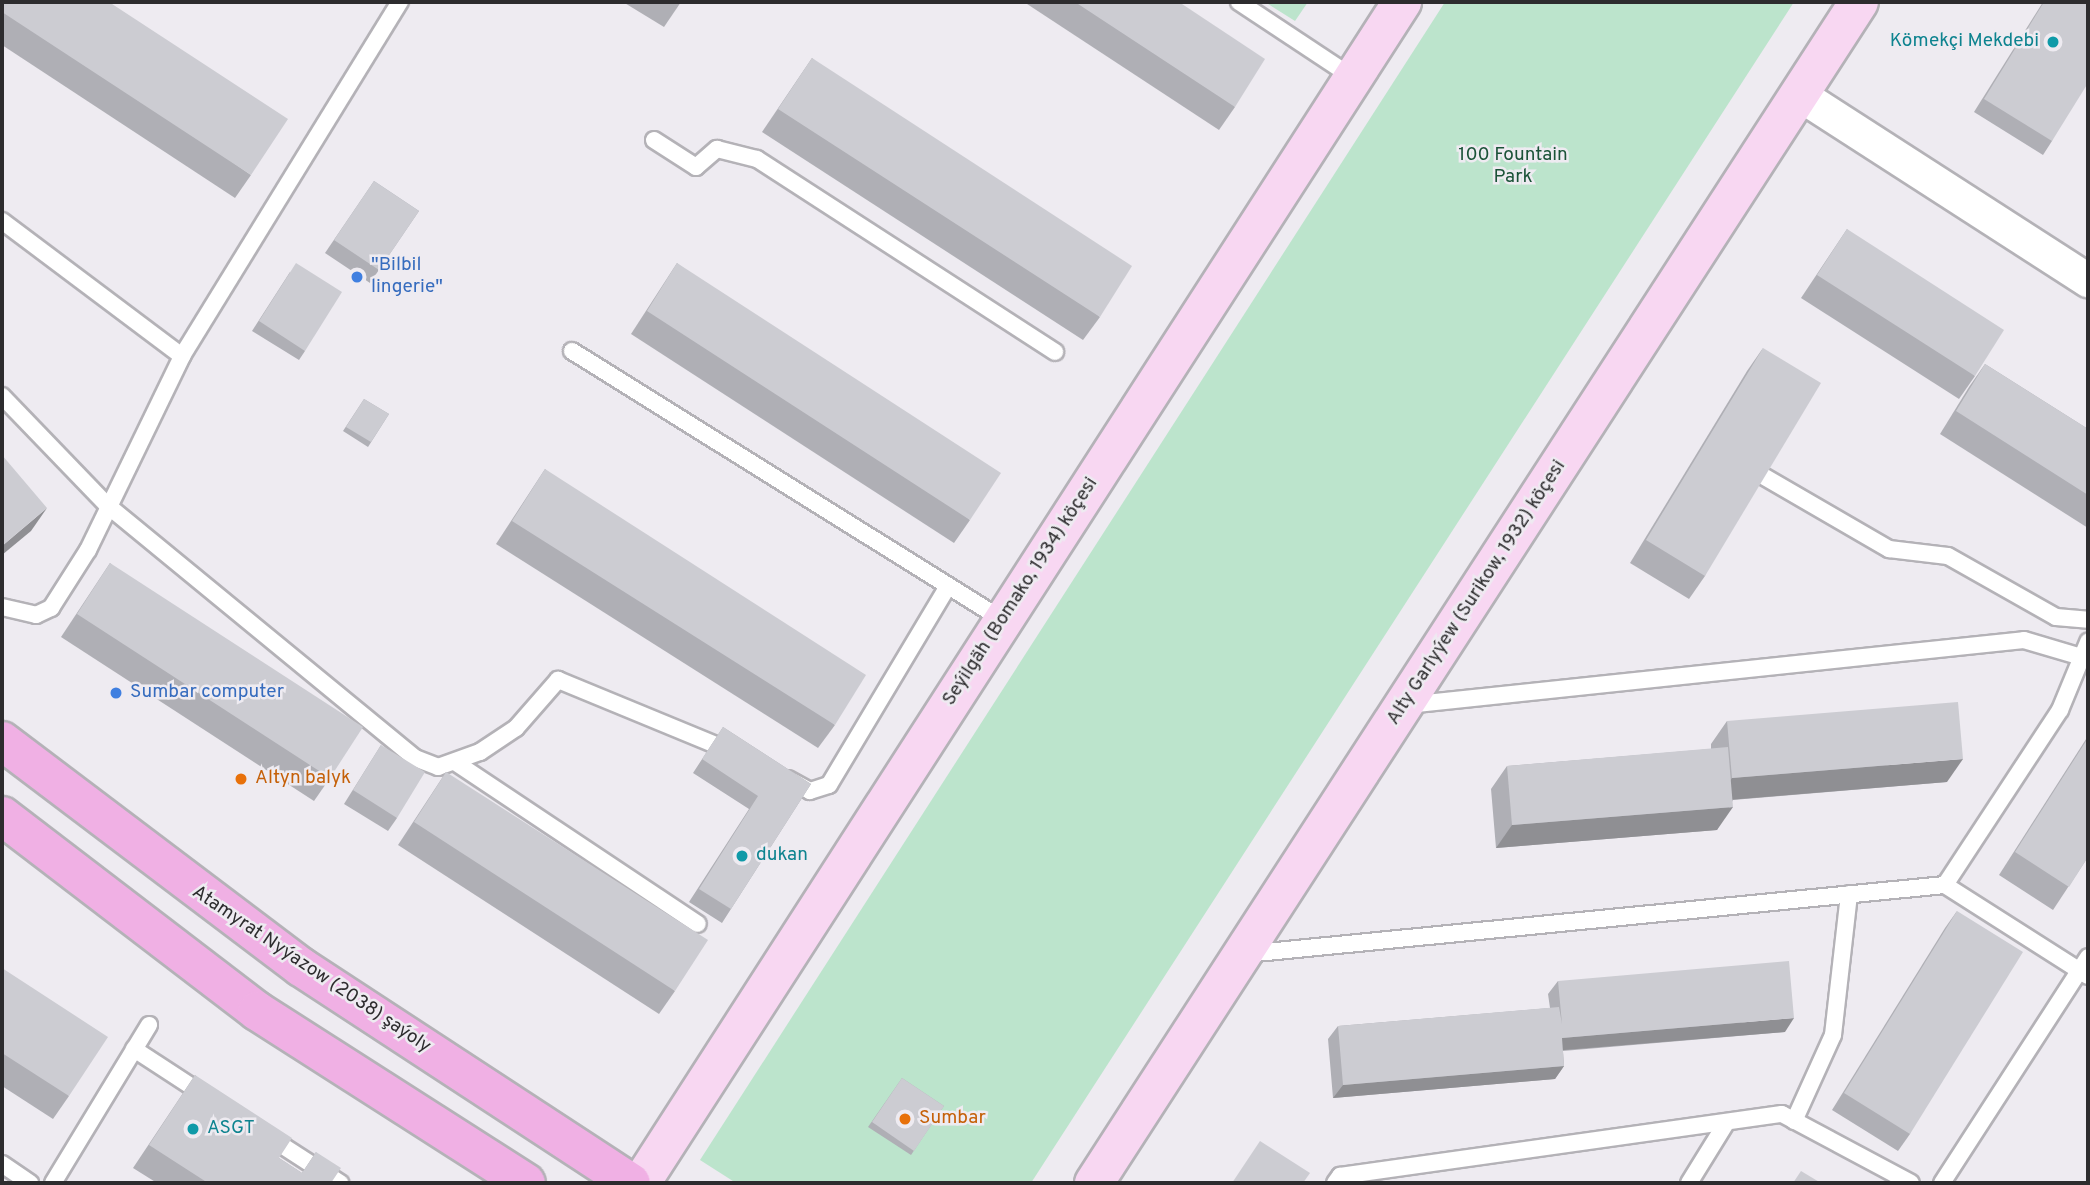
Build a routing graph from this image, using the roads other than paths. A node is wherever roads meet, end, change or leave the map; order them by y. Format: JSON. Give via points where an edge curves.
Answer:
{"nodes":[{"id":1,"x":400,"y":2,"type":"edge"},
{"id":2,"x":1239,"y":2,"type":"edge"},
{"id":3,"x":1402,"y":2,"type":"edge"},
{"id":4,"x":1858,"y":2,"type":"edge"},
{"id":5,"x":1354,"y":78,"type":"junction"},
{"id":6,"x":1799,"y":94,"type":"junction"},
{"id":7,"x":654,"y":140,"type":"dead end"},
{"id":8,"x":2,"y":221,"type":"edge"},
{"id":9,"x":2088,"y":279,"type":"edge"},
{"id":10,"x":572,"y":351,"type":"dead end"},
{"id":11,"x":1055,"y":352,"type":"dead end"},
{"id":12,"x":182,"y":356,"type":"junction"},
{"id":13,"x":2,"y":396,"type":"edge"},
{"id":14,"x":1763,"y":475,"type":"edge"},
{"id":15,"x":107,"y":505,"type":"junction"},
{"id":16,"x":948,"y":586,"type":"junction"},
{"id":17,"x":2,"y":607,"type":"edge"},
{"id":18,"x":1003,"y":620,"type":"junction"},
{"id":19,"x":2088,"y":620,"type":"edge"},
{"id":20,"x":2088,"y":642,"type":"edge"},
{"id":21,"x":2078,"y":656,"type":"junction"},
{"id":22,"x":1405,"y":705,"type":"junction"},
{"id":23,"x":2,"y":741,"type":"edge"},
{"id":24,"x":751,"y":761,"type":"edge"},
{"id":25,"x":457,"y":764,"type":"junction"},
{"id":26,"x":775,"y":772,"type":"edge"},
{"id":27,"x":2,"y":816,"type":"edge"},
{"id":28,"x":1945,"y":885,"type":"junction"},
{"id":29,"x":1849,"y":894,"type":"junction"},
{"id":30,"x":698,"y":924,"type":"dead end"},
{"id":31,"x":1239,"y":954,"type":"junction"},
{"id":32,"x":2085,"y":967,"type":"edge"},
{"id":33,"x":149,"y":1025,"type":"dead end"},
{"id":34,"x":134,"y":1049,"type":"junction"},
{"id":35,"x":226,"y":1109,"type":"edge"},
{"id":36,"x":1794,"y":1121,"type":"junction"},
{"id":37,"x":1726,"y":1123,"type":"junction"},
{"id":38,"x":249,"y":1124,"type":"edge"},
{"id":39,"x":2,"y":1164,"type":"edge"},
{"id":40,"x":30,"y":1183,"type":"edge"},
{"id":41,"x":53,"y":1183,"type":"edge"},
{"id":42,"x":340,"y":1183,"type":"edge"},
{"id":43,"x":526,"y":1183,"type":"edge"},
{"id":44,"x":631,"y":1183,"type":"edge"},
{"id":45,"x":641,"y":1183,"type":"edge"},
{"id":46,"x":1094,"y":1183,"type":"edge"},
{"id":47,"x":1335,"y":1183,"type":"edge"},
{"id":48,"x":1689,"y":1183,"type":"edge"},
{"id":49,"x":1911,"y":1183,"type":"edge"},
{"id":50,"x":1942,"y":1183,"type":"edge"}],
"edges":[{"from":1,"to":12,"type":"lane"},
{"from":2,"to":5,"type":"lane"},
{"from":3,"to":5,"type":"street","name":"Seýilgäh (Bomako, 1934) köçesi"},
{"from":4,"to":6,"type":"street","name":"Alty Garlyýew (Surikow, 1932) köçesi"},
{"from":5,"to":18,"type":"street","name":"Seýilgäh (Bomako, 1934) köçesi"},
{"from":6,"to":9,"type":"street"},
{"from":6,"to":22,"type":"street","name":"Alty Garlyýew (Surikow, 1932) köçesi"},
{"from":7,"to":11,"type":"lane","via":[[696,167],[717,149],[757,159]]},
{"from":8,"to":12,"type":"lane"},
{"from":10,"to":16,"type":"lane"},
{"from":12,"to":15,"type":"lane"},
{"from":13,"to":15,"type":"lane"},
{"from":14,"to":19,"type":"lane","via":[[1889,549],[1948,556],[2056,617]]},
{"from":15,"to":17,"type":"lane","via":[[88,550],[51,608],[36,615]]},
{"from":15,"to":25,"type":"lane","via":[[415,758],[438,767]]},
{"from":16,"to":18,"type":"lane"},
{"from":16,"to":26,"type":"lane","via":[[829,785],[810,791]]},
{"from":18,"to":45,"type":"street","name":"Seýilgäh (Bomako, 1934) köçesi"},
{"from":20,"to":21,"type":"lane"},
{"from":21,"to":22,"type":"lane","via":[[2024,640]]},
{"from":21,"to":28,"type":"lane","via":[[2060,710]]},
{"from":22,"to":31,"type":"street","name":"Alty Garlyýew (Surikow, 1932) köçesi"},
{"from":23,"to":44,"type":"main road","name":"Atamyrat Nyýazow (2038) şaýoly","via":[[301,967]]},
{"from":24,"to":25,"type":"lane","via":[[558,680],[516,728]]},
{"from":25,"to":30,"type":"lane"},
{"from":27,"to":43,"type":"main road","via":[[257,1011]]},
{"from":28,"to":29,"type":"lane"},
{"from":28,"to":32,"type":"lane"},
{"from":29,"to":31,"type":"lane"},
{"from":29,"to":36,"type":"lane","via":[[1833,1035]]},
{"from":31,"to":46,"type":"street","name":"Alty Garlyýew (Surikow, 1932) köçesi"},
{"from":32,"to":50,"type":"lane"},
{"from":33,"to":34,"type":"lane"},
{"from":34,"to":35,"type":"lane"},
{"from":34,"to":41,"type":"lane"},
{"from":36,"to":37,"type":"lane","via":[[1782,1114]]},
{"from":36,"to":49,"type":"lane"},
{"from":37,"to":47,"type":"lane","via":[[1340,1176]]},
{"from":37,"to":48,"type":"lane"},
{"from":38,"to":42,"type":"lane"},
{"from":39,"to":40,"type":"lane"}]}
